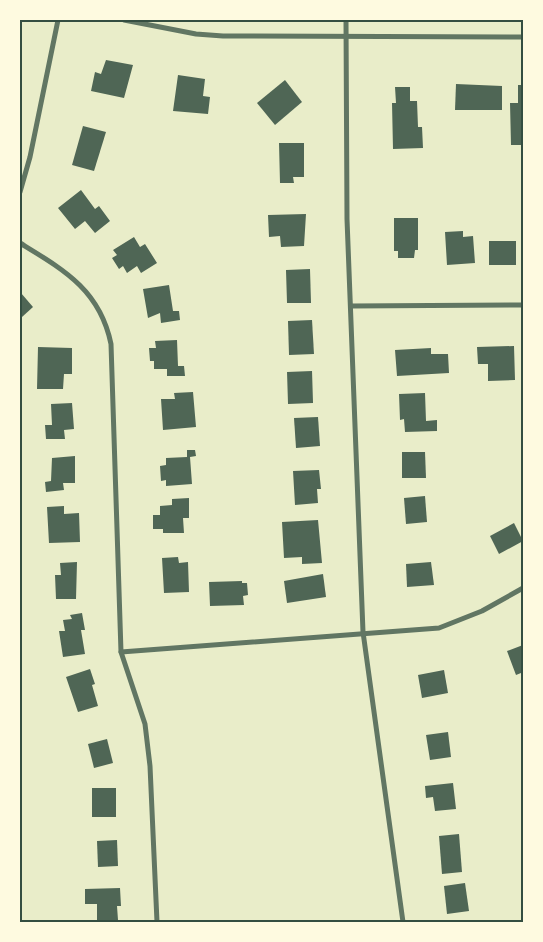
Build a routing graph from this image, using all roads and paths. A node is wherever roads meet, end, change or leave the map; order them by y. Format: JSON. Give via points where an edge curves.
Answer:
{"nodes":[{"id":1,"x":58,"y":20,"type":"edge"},
{"id":2,"x":124,"y":20,"type":"edge"},
{"id":3,"x":346,"y":20,"type":"edge"},
{"id":4,"x":345,"y":36,"type":"junction"},
{"id":5,"x":523,"y":37,"type":"edge"},
{"id":6,"x":20,"y":192,"type":"edge"},
{"id":7,"x":20,"y":243,"type":"edge"},
{"id":8,"x":523,"y":305,"type":"edge"},
{"id":9,"x":351,"y":306,"type":"junction"},
{"id":10,"x":523,"y":588,"type":"edge"},
{"id":11,"x":363,"y":632,"type":"junction"},
{"id":12,"x":121,"y":652,"type":"junction"},
{"id":13,"x":157,"y":922,"type":"edge"},
{"id":14,"x":402,"y":922,"type":"edge"}],
"edges":[{"from":1,"to":6,"type":"street"},
{"from":2,"to":4,"type":"street","via":[[196,34]]},
{"from":3,"to":4,"type":"street"},
{"from":4,"to":5,"type":"street"},
{"from":4,"to":9,"type":"street"},
{"from":7,"to":12,"type":"street","via":[[76,280],[95,302],[107,326],[111,344]]},
{"from":8,"to":9,"type":"street"},
{"from":9,"to":11,"type":"street"},
{"from":10,"to":11,"type":"street","via":[[482,611],[438,628]]},
{"from":11,"to":12,"type":"street"},
{"from":11,"to":14,"type":"street"},
{"from":12,"to":13,"type":"street","via":[[145,724]]}]}
